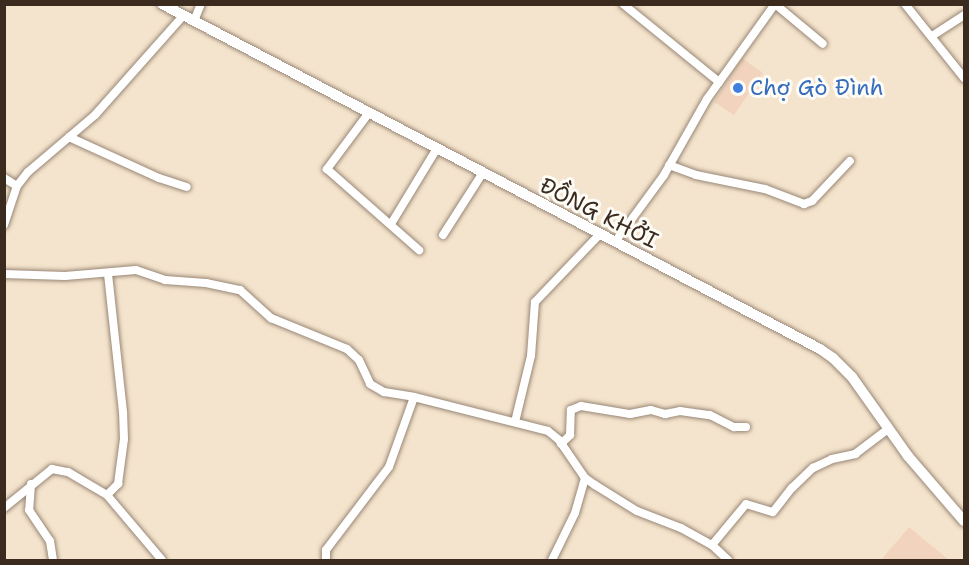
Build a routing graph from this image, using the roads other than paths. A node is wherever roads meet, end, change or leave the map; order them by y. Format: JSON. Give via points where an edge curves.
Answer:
{"nodes":[{"id":1,"x":162,"y":4,"type":"edge"},
{"id":2,"x":201,"y":4,"type":"edge"},
{"id":3,"x":623,"y":4,"type":"edge"},
{"id":4,"x":775,"y":4,"type":"edge"},
{"id":5,"x":905,"y":4,"type":"edge"},
{"id":6,"x":964,"y":15,"type":"edge"},
{"id":7,"x":183,"y":16,"type":"junction"},
{"id":8,"x":194,"y":21,"type":"junction"},
{"id":9,"x":932,"y":36,"type":"junction"},
{"id":10,"x":823,"y":44,"type":"dead end"},
{"id":11,"x":964,"y":78,"type":"edge"},
{"id":12,"x":719,"y":82,"type":"junction"},
{"id":13,"x":368,"y":114,"type":"junction"},
{"id":14,"x":69,"y":137,"type":"junction"},
{"id":15,"x":436,"y":150,"type":"junction"},
{"id":16,"x":850,"y":161,"type":"dead end"},
{"id":17,"x":669,"y":165,"type":"junction"},
{"id":18,"x":482,"y":174,"type":"junction"},
{"id":19,"x":4,"y":178,"type":"edge"},
{"id":20,"x":17,"y":186,"type":"junction"},
{"id":21,"x":187,"y":187,"type":"dead end"},
{"id":22,"x":391,"y":224,"type":"junction"},
{"id":23,"x":4,"y":225,"type":"edge"},
{"id":24,"x":443,"y":235,"type":"dead end"},
{"id":25,"x":599,"y":235,"type":"junction"},
{"id":26,"x":615,"y":242,"type":"junction"},
{"id":27,"x":419,"y":250,"type":"dead end"},
{"id":28,"x":108,"y":273,"type":"junction"},
{"id":29,"x":4,"y":274,"type":"edge"},
{"id":30,"x":414,"y":397,"type":"junction"},
{"id":31,"x":515,"y":422,"type":"junction"},
{"id":32,"x":746,"y":427,"type":"dead end"},
{"id":33,"x":888,"y":429,"type":"junction"},
{"id":34,"x":561,"y":444,"type":"junction"},
{"id":35,"x":585,"y":478,"type":"junction"},
{"id":36,"x":31,"y":484,"type":"junction"},
{"id":37,"x":107,"y":495,"type":"junction"},
{"id":38,"x":4,"y":508,"type":"edge"},
{"id":39,"x":964,"y":521,"type":"edge"},
{"id":40,"x":712,"y":545,"type":"junction"},
{"id":41,"x":53,"y":561,"type":"edge"},
{"id":42,"x":162,"y":561,"type":"edge"},
{"id":43,"x":326,"y":561,"type":"edge"},
{"id":44,"x":552,"y":561,"type":"edge"},
{"id":45,"x":728,"y":561,"type":"edge"}],
"edges":[{"from":1,"to":7,"type":"main road","name":"ĐỒNG KHỞI"},
{"from":2,"to":8,"type":"street"},
{"from":3,"to":12,"type":"street"},
{"from":4,"to":10,"type":"street"},
{"from":4,"to":12,"type":"street"},
{"from":5,"to":9,"type":"street"},
{"from":6,"to":9,"type":"street"},
{"from":7,"to":8,"type":"main road","name":"ĐỒNG KHỞI"},
{"from":7,"to":14,"type":"street","via":[[101,108]]},
{"from":8,"to":13,"type":"main road","name":"ĐỒNG KHỞI"},
{"from":9,"to":11,"type":"street"},
{"from":12,"to":17,"type":"street"},
{"from":13,"to":15,"type":"main road","name":"ĐỒNG KHỞI"},
{"from":13,"to":22,"type":"street","via":[[327,169]]},
{"from":14,"to":20,"type":"street"},
{"from":14,"to":21,"type":"street"},
{"from":15,"to":18,"type":"main road","name":"ĐỒNG KHỞI"},
{"from":15,"to":22,"type":"street"},
{"from":16,"to":17,"type":"street","via":[[812,201],[804,204],[765,189],[696,175]]},
{"from":17,"to":26,"type":"street"},
{"from":18,"to":24,"type":"street"},
{"from":18,"to":25,"type":"main road","name":"ĐỒNG KHỞI"},
{"from":19,"to":20,"type":"street"},
{"from":20,"to":23,"type":"street"},
{"from":22,"to":27,"type":"street"},
{"from":25,"to":26,"type":"main road","name":"ĐỒNG KHỞI"},
{"from":25,"to":31,"type":"street","via":[[535,302],[530,364]]},
{"from":26,"to":33,"type":"main road","name":"ĐỒNG KHỞI","via":[[833,358],[863,391]]},
{"from":28,"to":29,"type":"street"},
{"from":28,"to":30,"type":"street","via":[[136,270],[165,280],[240,290],[271,318],[347,348],[377,389]]},
{"from":28,"to":37,"type":"street","via":[[124,439],[118,484]]},
{"from":30,"to":31,"type":"street"},
{"from":30,"to":43,"type":"street","via":[[389,467],[326,550]]},
{"from":31,"to":34,"type":"street","via":[[548,431]]},
{"from":32,"to":34,"type":"street","via":[[680,411],[630,414],[581,406],[571,410],[570,435]]},
{"from":33,"to":39,"type":"main road","name":"ĐỒNG KHỞI"},
{"from":33,"to":40,"type":"street","via":[[855,454],[813,468],[773,512],[747,504]]},
{"from":34,"to":35,"type":"street"},
{"from":35,"to":40,"type":"street","via":[[624,504]]},
{"from":35,"to":44,"type":"street","via":[[575,513]]},
{"from":36,"to":37,"type":"street","via":[[55,469],[68,472]]},
{"from":36,"to":38,"type":"street"},
{"from":36,"to":41,"type":"street","via":[[29,510],[50,541]]},
{"from":37,"to":42,"type":"street"},
{"from":40,"to":45,"type":"street"}]}
